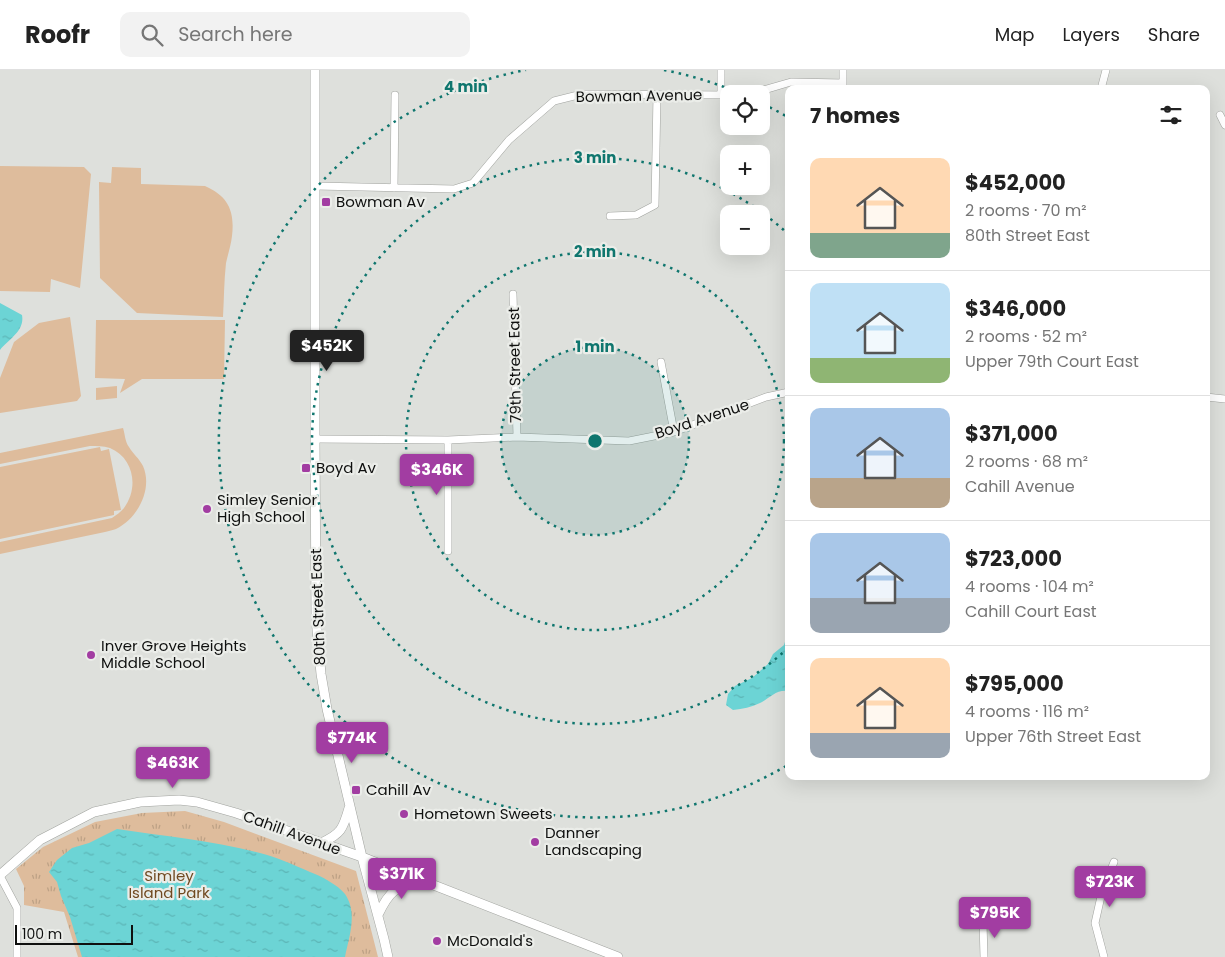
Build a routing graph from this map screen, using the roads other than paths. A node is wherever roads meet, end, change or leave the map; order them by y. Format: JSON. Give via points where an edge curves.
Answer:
{"nodes":[{"id":1,"x":315,"y":70,"type":"edge"},
{"id":2,"x":721,"y":70,"type":"edge"},
{"id":3,"x":843,"y":70,"type":"edge"},
{"id":4,"x":1106,"y":70,"type":"edge"},
{"id":5,"x":723,"y":85,"type":"edge"},
{"id":6,"x":830,"y":85,"type":"edge"},
{"id":7,"x":843,"y":85,"type":"edge"},
{"id":8,"x":1101,"y":85,"type":"edge"},
{"id":9,"x":770,"y":88,"type":"edge"},
{"id":10,"x":395,"y":94,"type":"dead end"},
{"id":11,"x":657,"y":94,"type":"junction"},
{"id":12,"x":720,"y":95,"type":"edge"},
{"id":13,"x":1220,"y":115,"type":"dead end"},
{"id":14,"x":1225,"y":125,"type":"edge"},
{"id":15,"x":316,"y":186,"type":"junction"},
{"id":16,"x":394,"y":188,"type":"junction"},
{"id":17,"x":610,"y":216,"type":"dead end"},
{"id":18,"x":513,"y":294,"type":"dead end"},
{"id":19,"x":661,"y":362,"type":"dead end"},
{"id":20,"x":785,"y":393,"type":"edge"},
{"id":21,"x":1210,"y":397,"type":"edge"},
{"id":22,"x":1225,"y":399,"type":"edge"},
{"id":23,"x":674,"y":432,"type":"junction"},
{"id":24,"x":517,"y":437,"type":"junction"},
{"id":25,"x":315,"y":439,"type":"junction"},
{"id":26,"x":448,"y":440,"type":"junction"},
{"id":27,"x":448,"y":551,"type":"dead end"},
{"id":28,"x":349,"y":805,"type":"junction"},
{"id":29,"x":321,"y":843,"type":"junction"},
{"id":30,"x":362,"y":858,"type":"junction"},
{"id":31,"x":1114,"y":862,"type":"dead end"},
{"id":32,"x":0,"y":875,"type":"edge"},
{"id":33,"x":423,"y":881,"type":"junction"},
{"id":34,"x":378,"y":915,"type":"junction"},
{"id":35,"x":983,"y":922,"type":"dead end"},
{"id":36,"x":17,"y":957,"type":"edge"},
{"id":37,"x":388,"y":957,"type":"edge"},
{"id":38,"x":618,"y":957,"type":"edge"},
{"id":39,"x":984,"y":957,"type":"edge"},
{"id":40,"x":1104,"y":957,"type":"edge"}],
"edges":[{"from":1,"to":15,"type":"street","name":"80th Street East"},
{"from":2,"to":5,"type":"street"},
{"from":3,"to":7,"type":"street"},
{"from":4,"to":8,"type":"street"},
{"from":6,"to":9,"type":"street","via":[[791,82]]},
{"from":10,"to":16,"type":"street"},
{"from":11,"to":12,"type":"street","name":"Bowman Avenue"},
{"from":11,"to":16,"type":"street","name":"Bowman Avenue","via":[[582,94],[554,101],[509,140],[473,184],[454,190]]},
{"from":11,"to":17,"type":"street","via":[[655,205],[636,215]]},
{"from":13,"to":14,"type":"street"},
{"from":15,"to":16,"type":"street","name":"Bowman Avenue"},
{"from":15,"to":25,"type":"street","name":"80th Street East"},
{"from":18,"to":24,"type":"street","name":"79th Street East"},
{"from":19,"to":23,"type":"street"},
{"from":20,"to":23,"type":"street","name":"Boyd Avenue"},
{"from":21,"to":22,"type":"street"},
{"from":23,"to":24,"type":"street","name":"Boyd Avenue","via":[[630,441]]},
{"from":24,"to":26,"type":"street","name":"Boyd Avenue"},
{"from":25,"to":26,"type":"street","name":"Boyd Avenue"},
{"from":25,"to":28,"type":"street","name":"80th Street East","via":[[316,618],[321,674]]},
{"from":26,"to":27,"type":"street"},
{"from":28,"to":29,"type":"street","via":[[339,833]]},
{"from":28,"to":30,"type":"street","name":"80th Street East"},
{"from":29,"to":30,"type":"street","name":"Cahill Avenue"},
{"from":29,"to":32,"type":"street","name":"Cahill Avenue","via":[[197,802],[140,802],[94,812],[40,840]]},
{"from":30,"to":33,"type":"street","name":"Cahill Avenue"},
{"from":30,"to":34,"type":"street","name":"80th Street East"},
{"from":31,"to":40,"type":"street","via":[[1102,892],[1095,923]]},
{"from":32,"to":36,"type":"street","via":[[17,908]]},
{"from":33,"to":34,"type":"street","via":[[400,886],[387,897]]},
{"from":33,"to":38,"type":"street","name":"Cahill Avenue"},
{"from":34,"to":37,"type":"street","name":"80th Street East"},
{"from":35,"to":39,"type":"street"}]}
